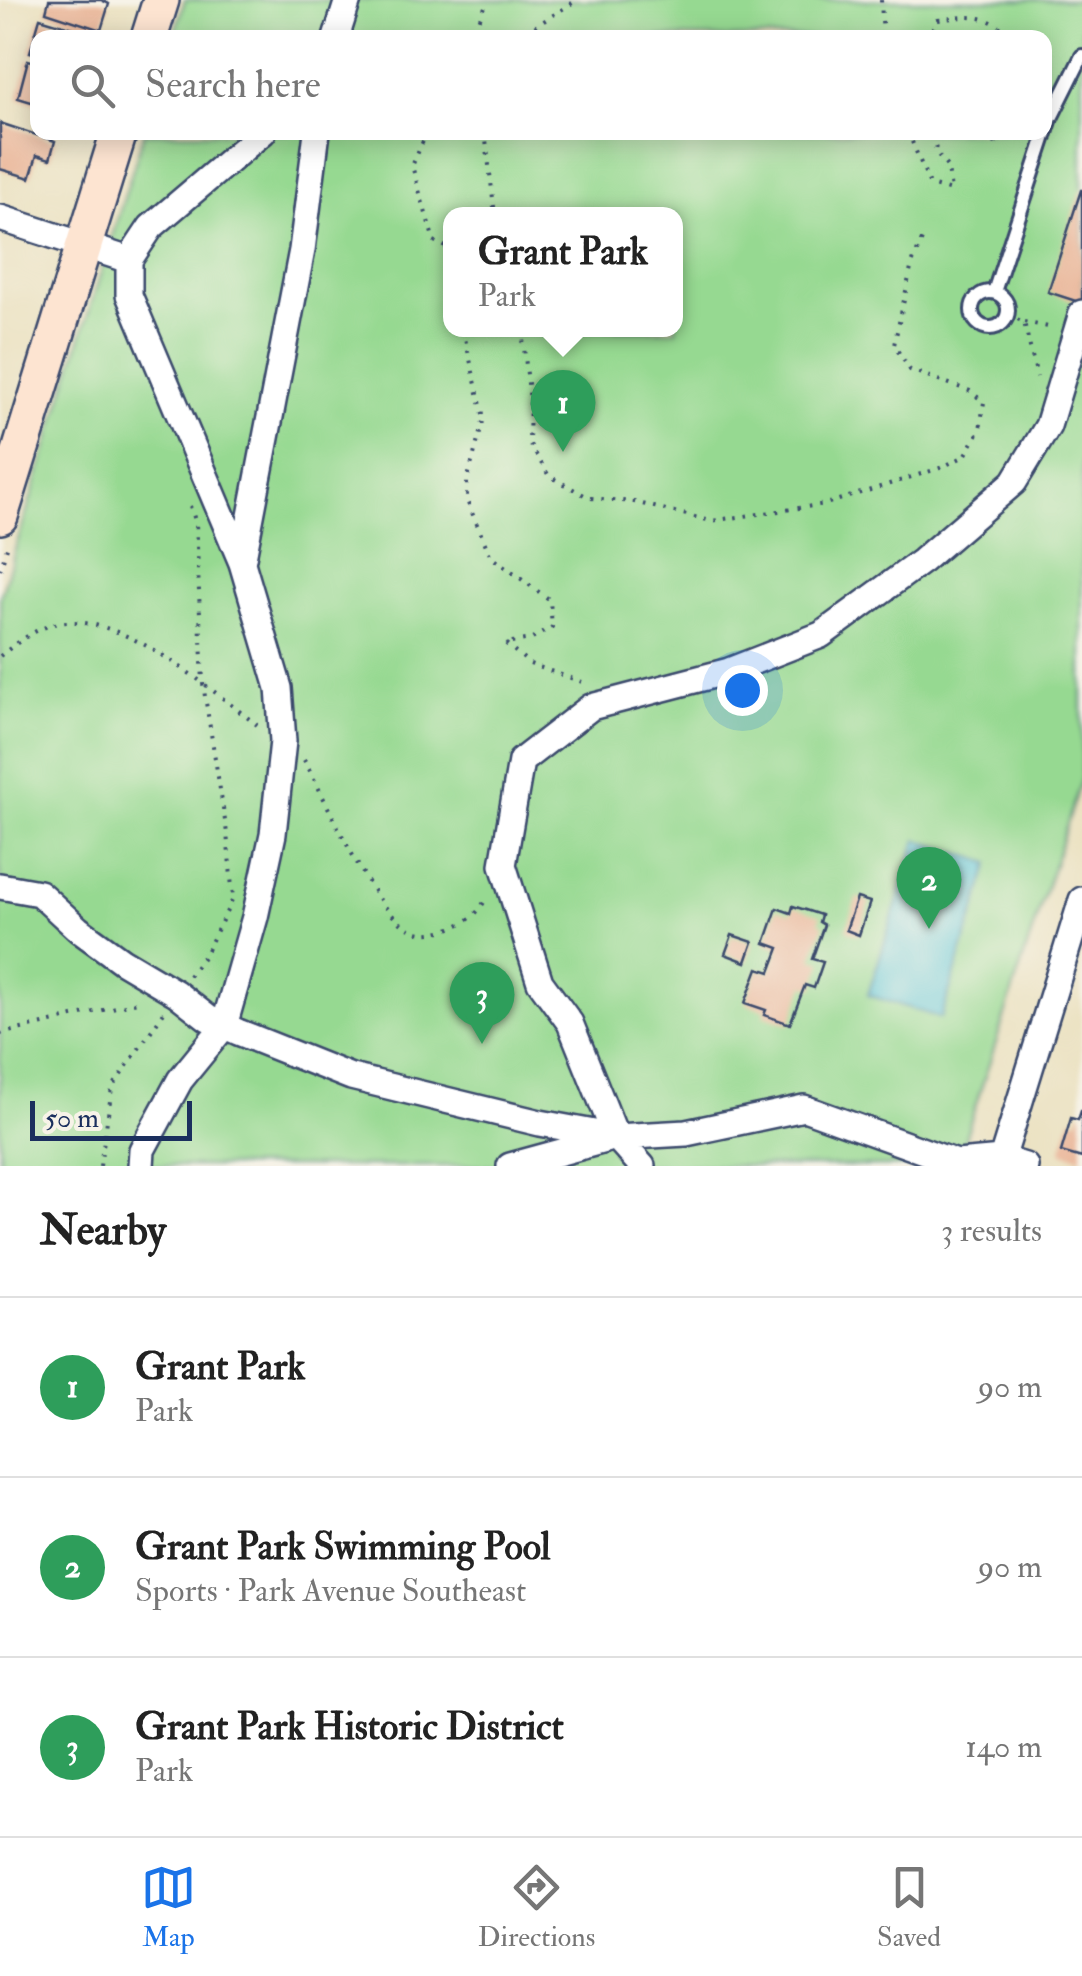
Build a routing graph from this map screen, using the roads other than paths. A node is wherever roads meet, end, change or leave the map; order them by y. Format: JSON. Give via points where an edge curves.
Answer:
{"nodes":[{"id":1,"x":161,"y":0,"type":"edge"},
{"id":2,"x":348,"y":0,"type":"edge"},
{"id":3,"x":152,"y":30,"type":"edge"},
{"id":4,"x":339,"y":30,"type":"edge"},
{"id":5,"x":1082,"y":56,"type":"edge"},
{"id":6,"x":1052,"y":116,"type":"edge"},
{"id":7,"x":116,"y":140,"type":"edge"},
{"id":8,"x":254,"y":140,"type":"edge"},
{"id":9,"x":317,"y":140,"type":"edge"},
{"id":10,"x":1044,"y":140,"type":"edge"},
{"id":11,"x":0,"y":218,"type":"edge"},
{"id":12,"x":83,"y":247,"type":"junction"},
{"id":13,"x":129,"y":260,"type":"junction"},
{"id":14,"x":994,"y":292,"type":"junction"},
{"id":15,"x":1079,"y":324,"type":"edge"},
{"id":16,"x":0,"y":516,"type":"edge"},
{"id":17,"x":242,"y":562,"type":"junction"},
{"id":18,"x":0,"y":886,"type":"edge"},
{"id":19,"x":1082,"y":900,"type":"edge"},
{"id":20,"x":224,"y":1026,"type":"junction"},
{"id":21,"x":616,"y":1137,"type":"junction"},
{"id":22,"x":1013,"y":1162,"type":"edge"},
{"id":23,"x":141,"y":1166,"type":"edge"},
{"id":24,"x":510,"y":1166,"type":"edge"},
{"id":25,"x":642,"y":1166,"type":"edge"}],
"edges":[{"from":1,"to":3,"type":"street"},
{"from":2,"to":4,"type":"street"},
{"from":5,"to":6,"type":"lane"},
{"from":7,"to":12,"type":"street"},
{"from":8,"to":13,"type":"street","via":[[150,227]]},
{"from":9,"to":17,"type":"street"},
{"from":10,"to":14,"type":"lane"},
{"from":11,"to":12,"type":"street"},
{"from":12,"to":13,"type":"street"},
{"from":12,"to":16,"type":"street"},
{"from":13,"to":17,"type":"street","via":[[129,295]]},
{"from":14,"to":14,"type":"lane","via":[[981,294],[971,310],[976,322],[991,329],[1008,314],[1006,301]]},
{"from":15,"to":21,"type":"street","via":[[1048,426],[1014,482],[922,561],[821,635],[729,672],[591,708],[521,761],[503,864],[540,982],[570,1023]]},
{"from":17,"to":20,"type":"street","via":[[279,688],[283,741],[274,834]]},
{"from":18,"to":20,"type":"street","via":[[40,893],[122,961]]},
{"from":19,"to":22,"type":"street"},
{"from":20,"to":21,"type":"street","via":[[351,1077]]},
{"from":20,"to":23,"type":"street","via":[[180,1080],[142,1150]]},
{"from":21,"to":22,"type":"street","via":[[686,1133],[804,1108],[957,1163]]},
{"from":21,"to":24,"type":"street"},
{"from":21,"to":25,"type":"street"}]}
